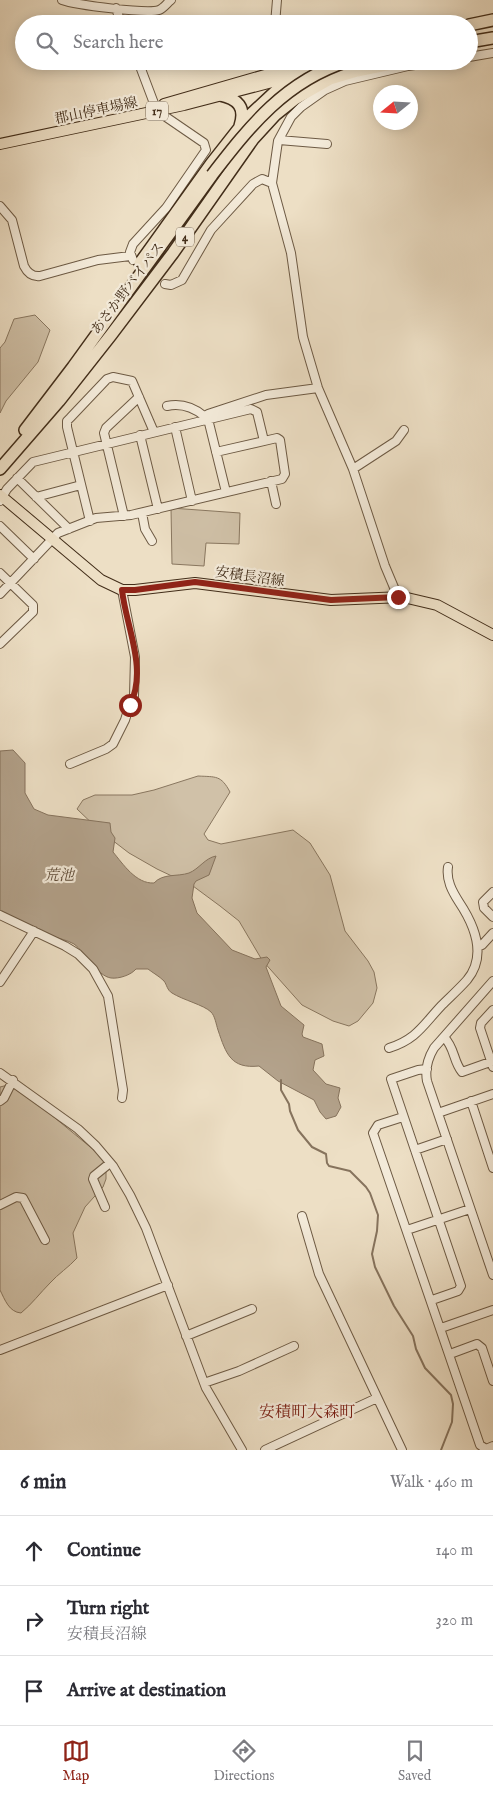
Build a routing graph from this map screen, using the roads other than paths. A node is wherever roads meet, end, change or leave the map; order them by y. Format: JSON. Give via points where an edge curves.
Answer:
{"nodes":[{"id":1,"x":62,"y":0,"type":"edge"},
{"id":2,"x":171,"y":0,"type":"edge"},
{"id":3,"x":276,"y":0,"type":"edge"},
{"id":4,"x":116,"y":8,"type":"junction"},
{"id":5,"x":118,"y":15,"type":"edge"},
{"id":6,"x":275,"y":15,"type":"edge"},
{"id":7,"x":493,"y":20,"type":"edge"},
{"id":8,"x":478,"y":23,"type":"edge"},
{"id":9,"x":493,"y":28,"type":"edge"},
{"id":10,"x":478,"y":31,"type":"edge"},
{"id":11,"x":493,"y":38,"type":"edge"},
{"id":12,"x":478,"y":40,"type":"edge"},
{"id":13,"x":493,"y":46,"type":"edge"},
{"id":14,"x":478,"y":48,"type":"edge"},
{"id":15,"x":493,"y":53,"type":"edge"},
{"id":16,"x":478,"y":56,"type":"edge"},
{"id":17,"x":142,"y":70,"type":"edge"},
{"id":18,"x":269,"y":70,"type":"edge"},
{"id":19,"x":306,"y":70,"type":"edge"},
{"id":20,"x":313,"y":70,"type":"edge"},
{"id":21,"x":328,"y":70,"type":"edge"},
{"id":22,"x":365,"y":70,"type":"edge"},
{"id":23,"x":391,"y":70,"type":"edge"},
{"id":24,"x":301,"y":75,"type":"junction"},
{"id":25,"x":319,"y":89,"type":"junction"},
{"id":26,"x":220,"y":95,"type":"junction"},
{"id":27,"x":157,"y":109,"type":"junction"},
{"id":28,"x":240,"y":128,"type":"junction"},
{"id":29,"x":0,"y":137,"type":"edge"},
{"id":30,"x":279,"y":140,"type":"junction"},
{"id":31,"x":0,"y":144,"type":"edge"},
{"id":32,"x":327,"y":144,"type":"dead end"},
{"id":33,"x":272,"y":183,"type":"junction"},
{"id":34,"x":0,"y":206,"type":"edge"},
{"id":35,"x":165,"y":284,"type":"dead end"},
{"id":36,"x":101,"y":328,"type":"junction"},
{"id":37,"x":318,"y":388,"type":"junction"},
{"id":38,"x":139,"y":397,"type":"junction"},
{"id":39,"x":167,"y":406,"type":"dead end"},
{"id":40,"x":205,"y":418,"type":"junction"},
{"id":41,"x":174,"y":427,"type":"junction"},
{"id":42,"x":404,"y":430,"type":"dead end"},
{"id":43,"x":154,"y":432,"type":"junction"},
{"id":44,"x":140,"y":436,"type":"junction"},
{"id":45,"x":264,"y":441,"type":"junction"},
{"id":46,"x":106,"y":443,"type":"junction"},
{"id":47,"x":73,"y":452,"type":"junction"},
{"id":48,"x":216,"y":452,"type":"junction"},
{"id":49,"x":0,"y":458,"type":"edge"},
{"id":50,"x":353,"y":468,"type":"junction"},
{"id":51,"x":0,"y":469,"type":"edge"},
{"id":52,"x":17,"y":478,"type":"junction"},
{"id":53,"x":271,"y":481,"type":"junction"},
{"id":54,"x":81,"y":485,"type":"junction"},
{"id":55,"x":226,"y":492,"type":"junction"},
{"id":56,"x":1,"y":497,"type":"edge"},
{"id":57,"x":36,"y":497,"type":"junction"},
{"id":58,"x":192,"y":501,"type":"junction"},
{"id":59,"x":276,"y":504,"type":"dead end"},
{"id":60,"x":158,"y":509,"type":"junction"},
{"id":61,"x":140,"y":513,"type":"junction"},
{"id":62,"x":124,"y":516,"type":"junction"},
{"id":63,"x":90,"y":521,"type":"junction"},
{"id":64,"x":0,"y":526,"type":"edge"},
{"id":65,"x":69,"y":529,"type":"junction"},
{"id":66,"x":142,"y":536,"type":"dead end"},
{"id":67,"x":52,"y":539,"type":"junction"},
{"id":68,"x":152,"y":541,"type":"dead end"},
{"id":69,"x":34,"y":559,"type":"junction"},
{"id":70,"x":0,"y":573,"type":"edge"},
{"id":71,"x":11,"y":583,"type":"junction"},
{"id":72,"x":122,"y":590,"type":"junction"},
{"id":73,"x":0,"y":594,"type":"edge"},
{"id":74,"x":398,"y":597,"type":"junction"},
{"id":75,"x":493,"y":635,"type":"edge"},
{"id":76,"x":0,"y":644,"type":"edge"},
{"id":77,"x":70,"y":764,"type":"dead end"},
{"id":78,"x":448,"y":867,"type":"dead end"},
{"id":79,"x":493,"y":892,"type":"edge"},
{"id":80,"x":0,"y":915,"type":"edge"},
{"id":81,"x":493,"y":917,"type":"edge"},
{"id":82,"x":34,"y":931,"type":"junction"},
{"id":83,"x":493,"y":933,"type":"edge"},
{"id":84,"x":478,"y":946,"type":"junction"},
{"id":85,"x":493,"y":981,"type":"edge"},
{"id":86,"x":0,"y":982,"type":"edge"},
{"id":87,"x":493,"y":1010,"type":"edge"},
{"id":88,"x":444,"y":1037,"type":"junction"},
{"id":89,"x":389,"y":1048,"type":"dead end"},
{"id":90,"x":492,"y":1064,"type":"edge"},
{"id":91,"x":427,"y":1069,"type":"junction"},
{"id":92,"x":0,"y":1073,"type":"edge"},
{"id":93,"x":13,"y":1080,"type":"junction"},
{"id":94,"x":493,"y":1094,"type":"edge"},
{"id":95,"x":122,"y":1098,"type":"dead end"},
{"id":96,"x":0,"y":1101,"type":"edge"},
{"id":97,"x":471,"y":1101,"type":"junction"},
{"id":98,"x":438,"y":1113,"type":"junction"},
{"id":99,"x":403,"y":1117,"type":"junction"},
{"id":100,"x":447,"y":1139,"type":"junction"},
{"id":101,"x":493,"y":1139,"type":"edge"},
{"id":102,"x":484,"y":1142,"type":"junction"},
{"id":103,"x":415,"y":1150,"type":"junction"},
{"id":104,"x":110,"y":1163,"type":"junction"},
{"id":105,"x":493,"y":1168,"type":"edge"},
{"id":106,"x":1,"y":1202,"type":"edge"},
{"id":107,"x":105,"y":1207,"type":"dead end"},
{"id":108,"x":470,"y":1209,"type":"junction"},
{"id":109,"x":302,"y":1216,"type":"dead end"},
{"id":110,"x":438,"y":1220,"type":"junction"},
{"id":111,"x":407,"y":1230,"type":"junction"},
{"id":112,"x":45,"y":1240,"type":"dead end"},
{"id":113,"x":493,"y":1275,"type":"edge"},
{"id":114,"x":168,"y":1285,"type":"junction"},
{"id":115,"x":432,"y":1300,"type":"junction"},
{"id":116,"x":252,"y":1309,"type":"dead end"},
{"id":117,"x":493,"y":1310,"type":"edge"},
{"id":118,"x":441,"y":1328,"type":"junction"},
{"id":119,"x":186,"y":1336,"type":"junction"},
{"id":120,"x":294,"y":1346,"type":"dead end"},
{"id":121,"x":0,"y":1350,"type":"edge"},
{"id":122,"x":450,"y":1354,"type":"junction"},
{"id":123,"x":493,"y":1381,"type":"edge"},
{"id":124,"x":204,"y":1383,"type":"junction"},
{"id":125,"x":378,"y":1398,"type":"junction"},
{"id":126,"x":493,"y":1446,"type":"edge"},
{"id":127,"x":242,"y":1450,"type":"edge"},
{"id":128,"x":265,"y":1450,"type":"edge"},
{"id":129,"x":402,"y":1450,"type":"edge"}],
"edges":[{"from":1,"to":4,"type":"street"},
{"from":2,"to":4,"type":"street","via":[[162,9],[149,11]]},
{"from":3,"to":6,"type":"street"},
{"from":4,"to":5,"type":"street"},
{"from":7,"to":8,"type":"highway"},
{"from":9,"to":10,"type":"highway"},
{"from":11,"to":12,"type":"highway"},
{"from":13,"to":14,"type":"highway"},
{"from":15,"to":16,"type":"street"},
{"from":17,"to":27,"type":"street"},
{"from":18,"to":27,"type":"main road","name":"郡山停車場線","number":"17"},
{"from":19,"to":24,"type":"highway"},
{"from":20,"to":25,"type":"street"},
{"from":21,"to":36,"type":"highway","name":"あさか野バイパス","number":"4","bridge":true,"via":[[278,100],[254,122]]},
{"from":22,"to":25,"type":"highway","name":"あさか野バイパス","number":"4","via":[[338,76]]},
{"from":23,"to":25,"type":"street"},
{"from":24,"to":26,"type":"main road","name":"郡山停車場線","number":"17"},
{"from":24,"to":28,"type":"highway","via":[[259,106]]},
{"from":25,"to":30,"type":"street","via":[[296,111]]},
{"from":25,"to":51,"type":"highway","name":"あさか野バイパス","number":"4","via":[[287,104],[253,139],[152,282],[59,401]]},
{"from":26,"to":27,"type":"main road","name":"郡山停車場線","number":"17"},
{"from":26,"to":28,"type":"highway","via":[[239,104],[243,115]]},
{"from":27,"to":29,"type":"main road","name":"郡山停車場線","number":"17"},
{"from":27,"to":31,"type":"main road","name":"郡山停車場線","number":"17"},
{"from":27,"to":34,"type":"street","via":[[204,143],[206,152],[166,208],[133,244],[130,250],[132,258],[98,260],[34,276],[24,266],[12,220]]},
{"from":28,"to":36,"type":"highway","via":[[149,249],[106,314]]},
{"from":30,"to":32,"type":"street"},
{"from":30,"to":33,"type":"street"},
{"from":33,"to":35,"type":"street","via":[[262,179],[253,184],[211,230],[182,280]]},
{"from":33,"to":37,"type":"street","via":[[289,244],[303,337]]},
{"from":36,"to":49,"type":"highway","name":"あさか野バイパス","number":"4"},
{"from":37,"to":40,"type":"street","via":[[266,395]]},
{"from":37,"to":50,"type":"street"},
{"from":38,"to":43,"type":"street"},
{"from":38,"to":46,"type":"street","via":[[105,430]]},
{"from":38,"to":47,"type":"street","via":[[132,381],[108,379],[67,421]]},
{"from":39,"to":40,"type":"street","via":[[176,404],[192,408]]},
{"from":40,"to":41,"type":"street"},
{"from":40,"to":45,"type":"street","via":[[251,409],[257,412]]},
{"from":40,"to":48,"type":"street"},
{"from":41,"to":43,"type":"street"},
{"from":41,"to":58,"type":"street"},
{"from":42,"to":50,"type":"street","via":[[396,441]]},
{"from":43,"to":44,"type":"street"},
{"from":44,"to":46,"type":"street"},
{"from":44,"to":60,"type":"street"},
{"from":45,"to":48,"type":"street"},
{"from":45,"to":53,"type":"street","via":[[280,440],[285,474],[282,479]]},
{"from":46,"to":47,"type":"street"},
{"from":46,"to":62,"type":"street"},
{"from":47,"to":52,"type":"street","via":[[33,462]]},
{"from":47,"to":54,"type":"street"},
{"from":48,"to":55,"type":"street"},
{"from":50,"to":74,"type":"street"},
{"from":52,"to":56,"type":"street"},
{"from":52,"to":57,"type":"street"},
{"from":53,"to":55,"type":"street"},
{"from":53,"to":59,"type":"street"},
{"from":54,"to":57,"type":"street"},
{"from":54,"to":63,"type":"street"},
{"from":55,"to":58,"type":"street"},
{"from":56,"to":67,"type":"main road"},
{"from":57,"to":65,"type":"street"},
{"from":58,"to":60,"type":"street"},
{"from":60,"to":61,"type":"street"},
{"from":61,"to":62,"type":"street"},
{"from":61,"to":66,"type":"street"},
{"from":61,"to":68,"type":"street"},
{"from":62,"to":63,"type":"street"},
{"from":63,"to":65,"type":"street"},
{"from":64,"to":69,"type":"street"},
{"from":65,"to":67,"type":"street"},
{"from":67,"to":69,"type":"street"},
{"from":67,"to":72,"type":"main road","via":[[101,580]]},
{"from":69,"to":71,"type":"street"},
{"from":70,"to":71,"type":"street"},
{"from":71,"to":73,"type":"street"},
{"from":71,"to":76,"type":"street","via":[[33,605],[33,612]]},
{"from":72,"to":74,"type":"main road","name":"安積長沼線","via":[[195,582],[331,600]]},
{"from":72,"to":77,"type":"street","via":[[135,657],[134,696],[113,744]]},
{"from":74,"to":75,"type":"main road","name":"安積長沼線","via":[[437,605]]},
{"from":78,"to":84,"type":"street","via":[[449,884],[471,922]]},
{"from":79,"to":81,"type":"street","via":[[483,902]]},
{"from":80,"to":82,"type":"street"},
{"from":82,"to":86,"type":"street"},
{"from":82,"to":95,"type":"street","via":[[78,954],[93,969],[106,990]]},
{"from":83,"to":84,"type":"street"},
{"from":84,"to":89,"type":"street","via":[[476,962],[467,980],[426,1025],[401,1044]]},
{"from":85,"to":88,"type":"street"},
{"from":87,"to":90,"type":"street","via":[[480,1028]]},
{"from":88,"to":90,"type":"street","via":[[452,1045],[462,1072]]},
{"from":88,"to":91,"type":"street","via":[[431,1053]]},
{"from":91,"to":98,"type":"street"},
{"from":91,"to":99,"type":"street","via":[[390,1079]]},
{"from":92,"to":93,"type":"street"},
{"from":93,"to":96,"type":"street"},
{"from":93,"to":104,"type":"street","via":[[78,1129]]},
{"from":94,"to":97,"type":"street"},
{"from":97,"to":98,"type":"street"},
{"from":97,"to":102,"type":"street"},
{"from":98,"to":100,"type":"street"},
{"from":99,"to":103,"type":"street"},
{"from":99,"to":111,"type":"street","via":[[378,1125],[374,1133]]},
{"from":100,"to":103,"type":"street"},
{"from":100,"to":108,"type":"street"},
{"from":101,"to":102,"type":"street"},
{"from":102,"to":105,"type":"street"},
{"from":103,"to":110,"type":"street"},
{"from":104,"to":107,"type":"street","via":[[93,1180]]},
{"from":104,"to":114,"type":"street","via":[[137,1208]]},
{"from":106,"to":112,"type":"street","via":[[23,1198]]},
{"from":108,"to":110,"type":"street"},
{"from":108,"to":113,"type":"street"},
{"from":109,"to":125,"type":"street","via":[[319,1274]]},
{"from":110,"to":111,"type":"street"},
{"from":110,"to":115,"type":"street","via":[[461,1286],[458,1292]]},
{"from":111,"to":115,"type":"street"},
{"from":114,"to":119,"type":"street"},
{"from":114,"to":121,"type":"street"},
{"from":115,"to":118,"type":"street"},
{"from":116,"to":119,"type":"street"},
{"from":117,"to":118,"type":"street"},
{"from":118,"to":122,"type":"street"},
{"from":119,"to":124,"type":"street"},
{"from":120,"to":124,"type":"street"},
{"from":122,"to":123,"type":"street","via":[[477,1344],[482,1348]]},
{"from":122,"to":126,"type":"street","via":[[480,1445],[486,1449]]},
{"from":124,"to":127,"type":"street"},
{"from":125,"to":128,"type":"street"},
{"from":125,"to":129,"type":"street"}]}
